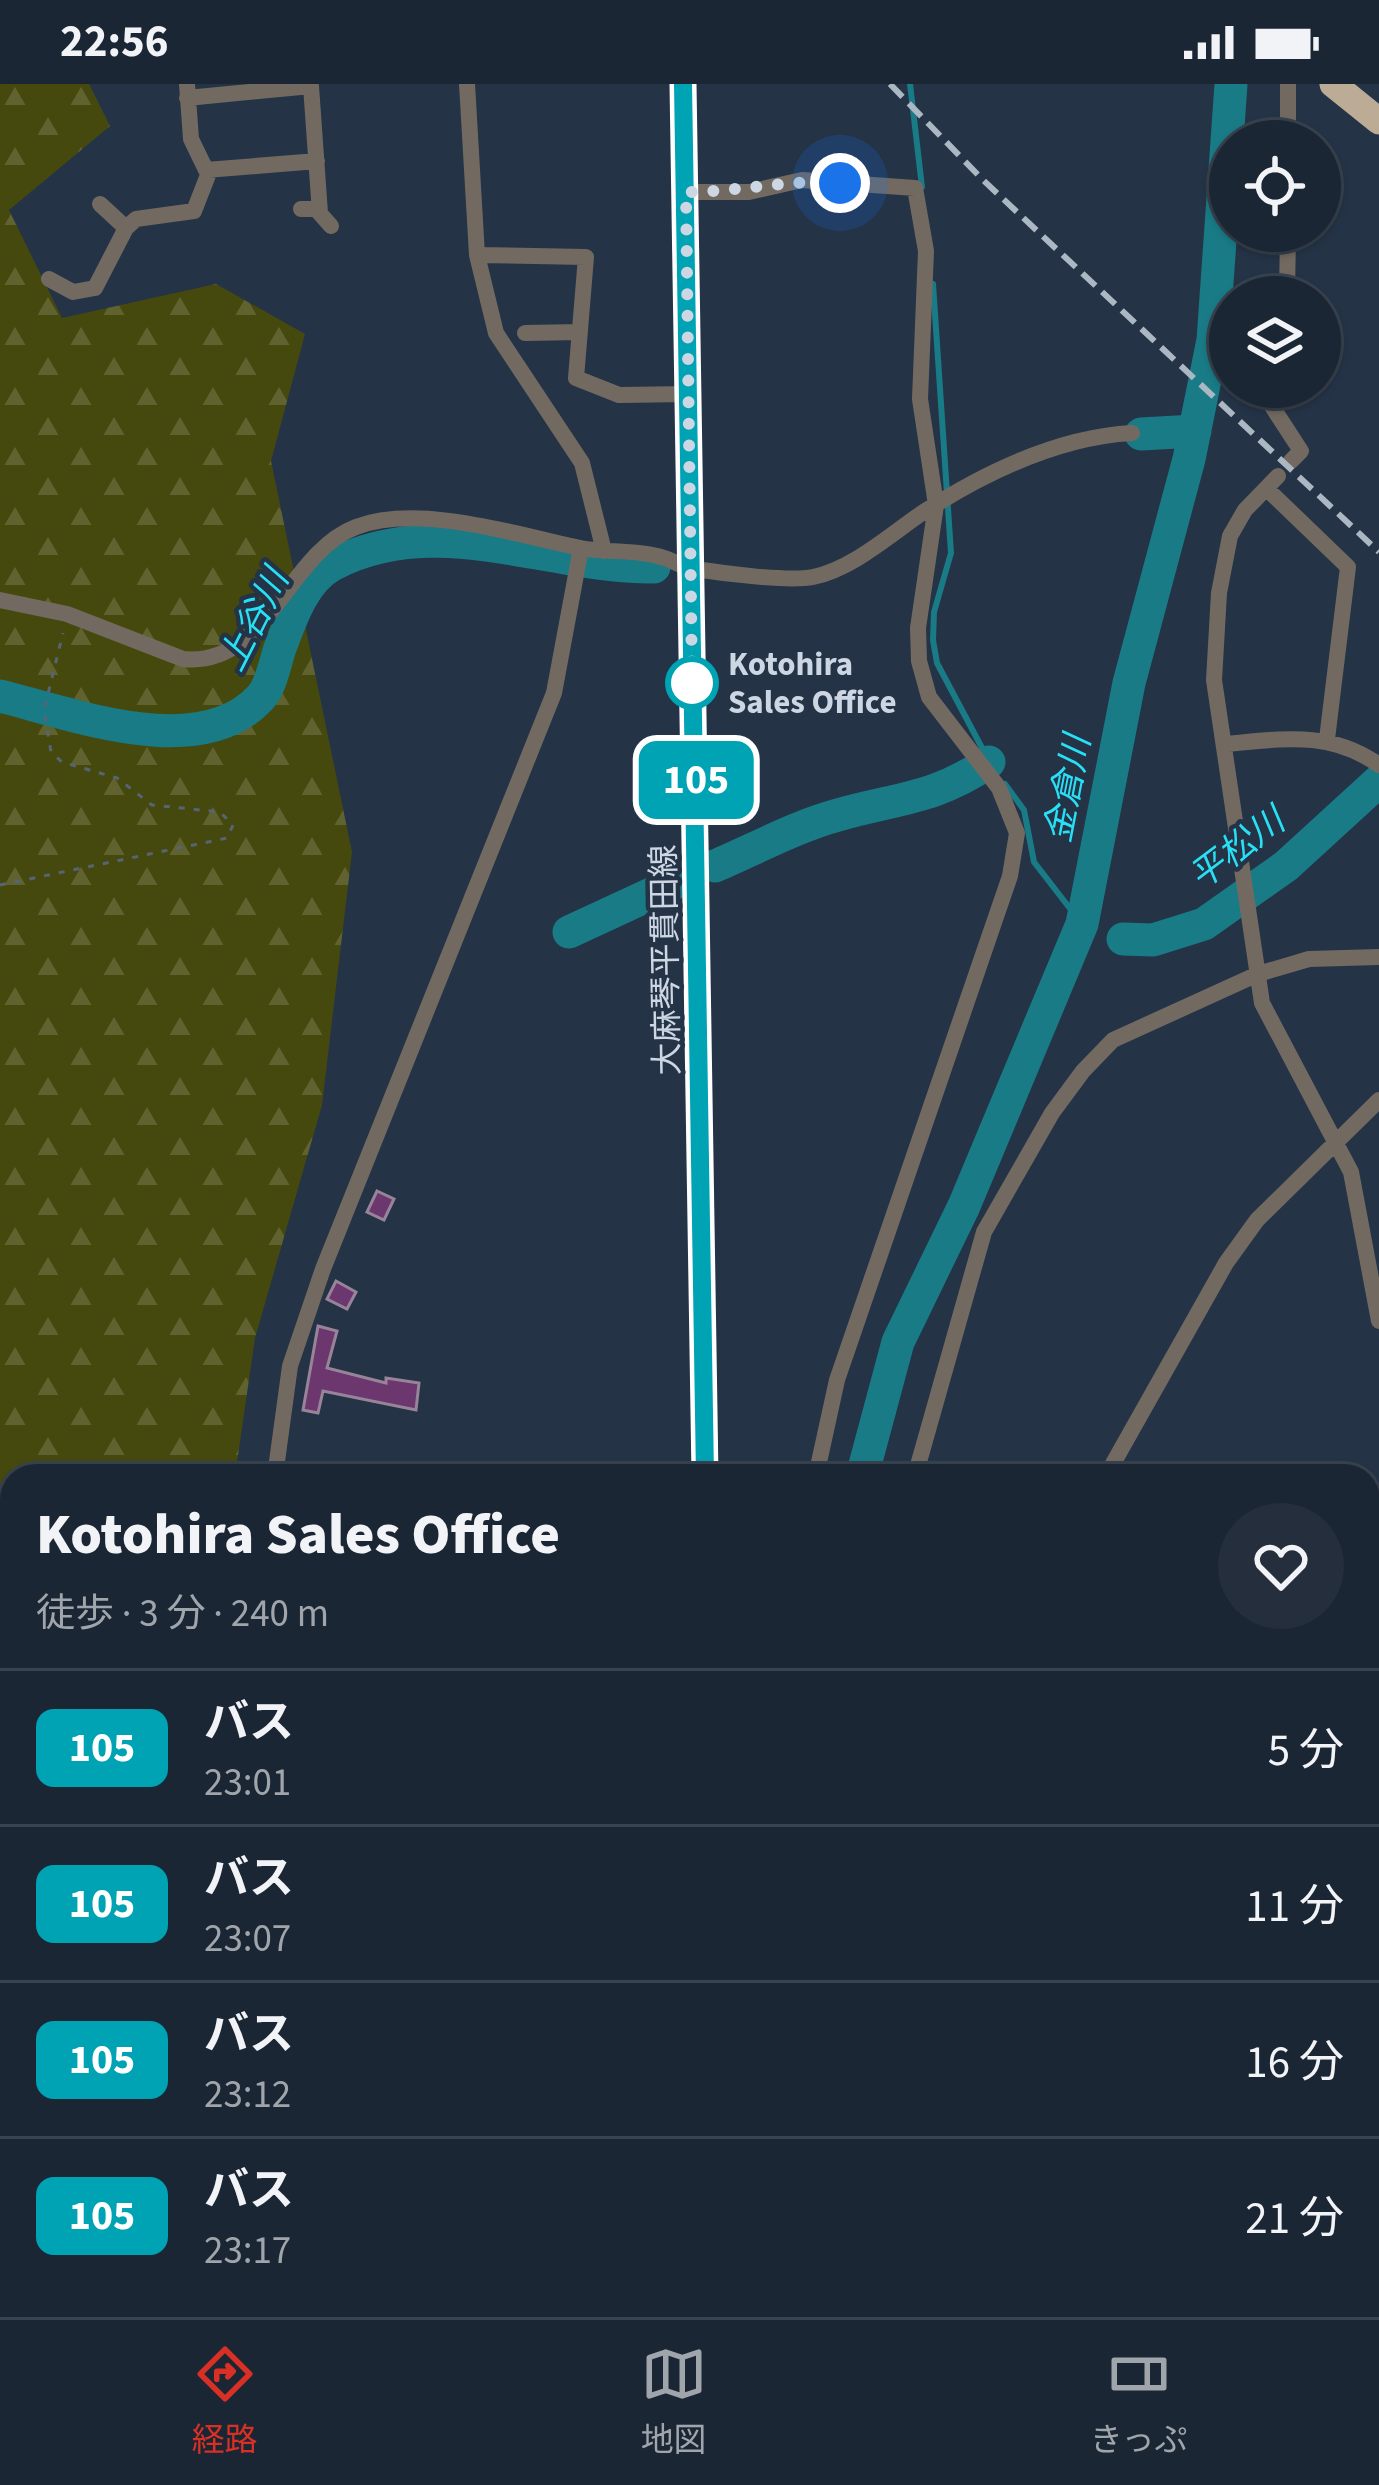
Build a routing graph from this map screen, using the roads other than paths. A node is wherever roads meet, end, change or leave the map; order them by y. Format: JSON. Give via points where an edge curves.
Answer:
{"nodes":[{"id":1,"x":466,"y":84,"type":"edge"},
{"id":2,"x":683,"y":84,"type":"edge"},
{"id":3,"x":1288,"y":84,"type":"edge"},
{"id":4,"x":1333,"y":84,"type":"edge"},
{"id":5,"x":187,"y":91,"type":"edge"},
{"id":6,"x":1374,"y":114,"type":"edge"},
{"id":7,"x":1288,"y":120,"type":"edge"},
{"id":8,"x":317,"y":161,"type":"junction"},
{"id":9,"x":210,"y":170,"type":"junction"},
{"id":10,"x":686,"y":192,"type":"junction"},
{"id":11,"x":100,"y":204,"type":"dead end"},
{"id":12,"x":301,"y":209,"type":"dead end"},
{"id":13,"x":126,"y":228,"type":"junction"},
{"id":14,"x":477,"y":255,"type":"junction"},
{"id":15,"x":49,"y":279,"type":"dead end"},
{"id":16,"x":580,"y":332,"type":"junction"},
{"id":17,"x":525,"y":333,"type":"dead end"},
{"id":18,"x":689,"y":394,"type":"junction"},
{"id":19,"x":1273,"y":408,"type":"edge"},
{"id":20,"x":1132,"y":434,"type":"dead end"},
{"id":21,"x":1291,"y":461,"type":"dead end"},
{"id":22,"x":936,"y":505,"type":"junction"},
{"id":23,"x":581,"y":548,"type":"junction"},
{"id":24,"x":604,"y":550,"type":"junction"},
{"id":25,"x":693,"y":569,"type":"junction"},
{"id":26,"x":0,"y":600,"type":"edge"},
{"id":27,"x":1327,"y":740,"type":"junction"},
{"id":28,"x":1225,"y":744,"type":"junction"},
{"id":29,"x":1379,"y":765,"type":"edge"},
{"id":30,"x":1379,"y":957,"type":"edge"},
{"id":31,"x":1258,"y":974,"type":"junction"},
{"id":32,"x":1379,"y":1100,"type":"edge"},
{"id":33,"x":1337,"y":1141,"type":"junction"},
{"id":34,"x":1379,"y":1322,"type":"edge"},
{"id":35,"x":277,"y":1464,"type":"edge"},
{"id":36,"x":705,"y":1464,"type":"edge"},
{"id":37,"x":820,"y":1464,"type":"edge"},
{"id":38,"x":918,"y":1464,"type":"edge"},
{"id":39,"x":1113,"y":1464,"type":"edge"}],
"edges":[{"from":1,"to":14,"type":"street"},
{"from":2,"to":10,"type":"main road","name":"大麻琴平貫田線"},
{"from":3,"to":7,"type":"street"},
{"from":4,"to":6,"type":"highway"},
{"from":5,"to":8,"type":"street","via":[[311,86]]},
{"from":5,"to":9,"type":"street","via":[[191,139]]},
{"from":8,"to":9,"type":"street"},
{"from":8,"to":12,"type":"street","via":[[326,220]]},
{"from":9,"to":13,"type":"street","via":[[194,211],[136,219]]},
{"from":10,"to":18,"type":"main road","name":"大麻琴平貫田線"},
{"from":10,"to":22,"type":"street","via":[[749,192],[802,180],[914,188],[926,251],[920,399]]},
{"from":11,"to":13,"type":"street"},
{"from":13,"to":15,"type":"street","via":[[95,288],[73,292]]},
{"from":14,"to":16,"type":"street","via":[[586,257]]},
{"from":14,"to":24,"type":"street","via":[[496,333],[582,463]]},
{"from":16,"to":17,"type":"street"},
{"from":16,"to":18,"type":"street","via":[[576,378],[619,395]]},
{"from":18,"to":25,"type":"main road","name":"大麻琴平貫田線"},
{"from":19,"to":21,"type":"street","via":[[1301,451]]},
{"from":20,"to":22,"type":"street","via":[[1059,444]]},
{"from":22,"to":25,"type":"street","via":[[813,577]]},
{"from":22,"to":37,"type":"street","via":[[920,661],[929,697],[999,788],[1017,833],[1010,876],[838,1380]]},
{"from":23,"to":24,"type":"street"},
{"from":23,"to":26,"type":"street","via":[[450,521],[357,526],[328,546],[251,634],[201,661],[67,614]]},
{"from":23,"to":35,"type":"street","via":[[554,693],[323,1269],[290,1366]]},
{"from":24,"to":25,"type":"street"},
{"from":25,"to":36,"type":"main road","name":"大麻琴平貫田線"},
{"from":27,"to":28,"type":"street"},
{"from":27,"to":28,"type":"street","via":[[1348,567],[1273,483],[1230,536],[1219,592],[1214,680]]},
{"from":27,"to":29,"type":"street"},
{"from":28,"to":31,"type":"street"},
{"from":30,"to":31,"type":"street","via":[[1309,959]]},
{"from":31,"to":33,"type":"street","via":[[1262,1004]]},
{"from":31,"to":38,"type":"street","via":[[1114,1040],[1052,1114],[984,1232]]},
{"from":32,"to":33,"type":"street"},
{"from":33,"to":34,"type":"street","via":[[1351,1172]]},
{"from":33,"to":39,"type":"street","via":[[1257,1220],[1226,1263]]}]}
